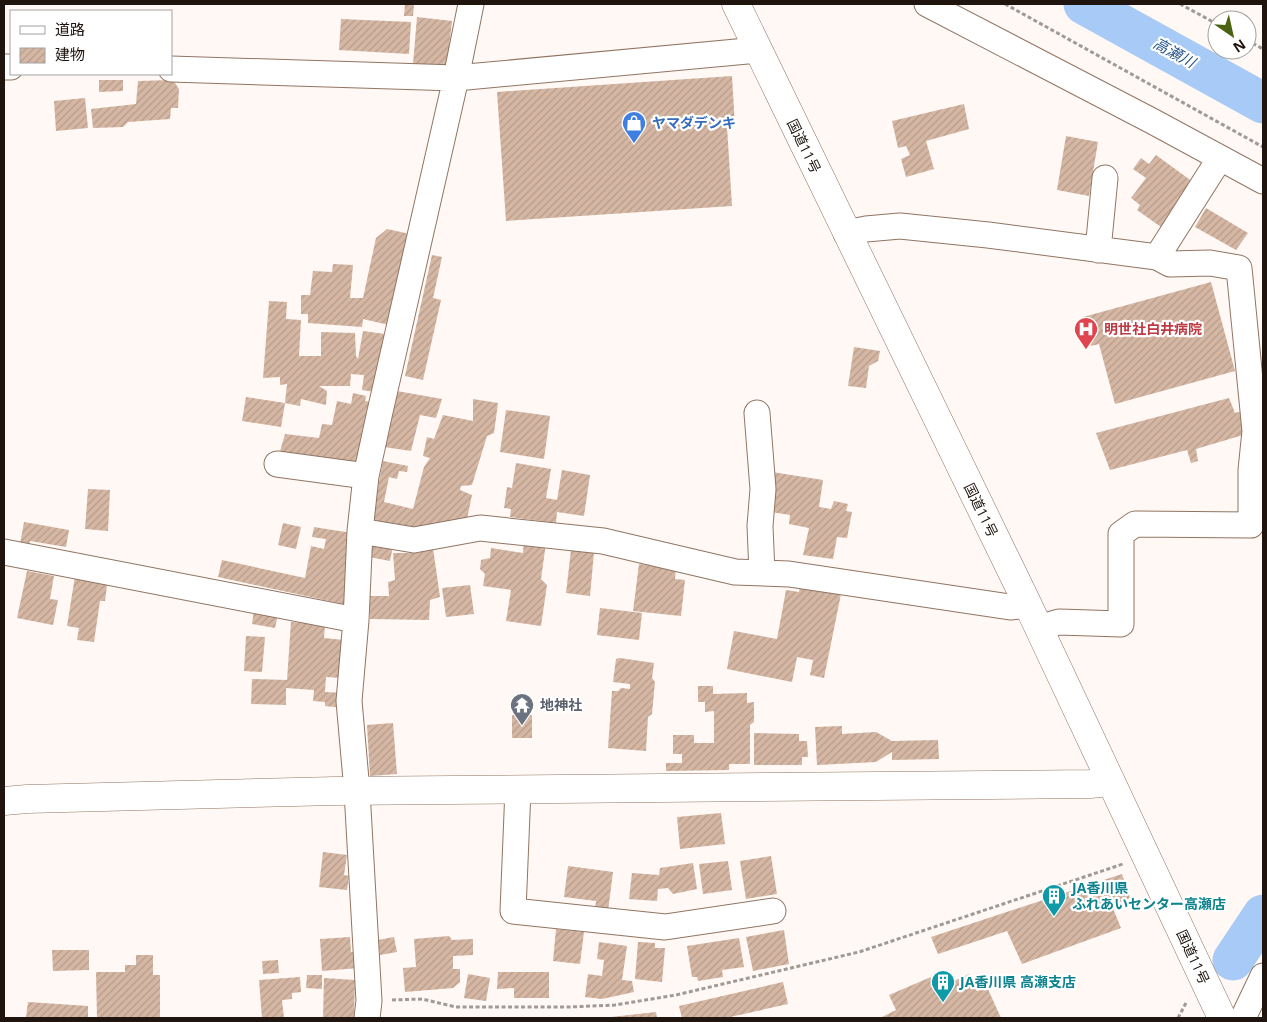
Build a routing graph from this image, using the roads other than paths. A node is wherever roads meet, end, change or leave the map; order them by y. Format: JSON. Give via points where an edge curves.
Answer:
{"nodes":[{"id":1,"x":471,"y":4,"type":"edge"},
{"id":2,"x":736,"y":4,"type":"edge"},
{"id":3,"x":926,"y":4,"type":"edge"},
{"id":4,"x":758,"y":50,"type":"junction"},
{"id":5,"x":172,"y":69,"type":"edge"},
{"id":6,"x":456,"y":78,"type":"junction"},
{"id":7,"x":1220,"y":158,"type":"junction"},
{"id":8,"x":1106,"y":178,"type":"dead end"},
{"id":9,"x":1263,"y":181,"type":"edge"},
{"id":10,"x":846,"y":233,"type":"junction"},
{"id":11,"x":1098,"y":250,"type":"junction"},
{"id":12,"x":1157,"y":257,"type":"junction"},
{"id":13,"x":757,"y":413,"type":"dead end"},
{"id":14,"x":277,"y":464,"type":"dead end"},
{"id":15,"x":366,"y":476,"type":"junction"},
{"id":16,"x":360,"y":531,"type":"junction"},
{"id":17,"x":4,"y":552,"type":"edge"},
{"id":18,"x":762,"y":573,"type":"junction"},
{"id":19,"x":1033,"y":616,"type":"junction"},
{"id":20,"x":356,"y":620,"type":"junction"},
{"id":21,"x":1110,"y":782,"type":"junction"},
{"id":22,"x":518,"y":789,"type":"junction"},
{"id":23,"x":357,"y":791,"type":"junction"},
{"id":24,"x":4,"y":801,"type":"edge"},
{"id":25,"x":773,"y":911,"type":"dead end"},
{"id":26,"x":1263,"y":976,"type":"edge"},
{"id":27,"x":368,"y":1010,"type":"edge"},
{"id":28,"x":1222,"y":1018,"type":"edge"},
{"id":29,"x":1243,"y":1018,"type":"edge"}],
"edges":[{"from":1,"to":6,"type":"street"},
{"from":2,"to":4,"type":"main road","name":"国道11号"},
{"from":3,"to":7,"type":"street"},
{"from":4,"to":6,"type":"street"},
{"from":4,"to":10,"type":"main road","name":"国道11号"},
{"from":5,"to":6,"type":"street"},
{"from":6,"to":15,"type":"street"},
{"from":7,"to":9,"type":"street"},
{"from":7,"to":12,"type":"street"},
{"from":8,"to":11,"type":"street"},
{"from":10,"to":11,"type":"street","via":[[900,226]]},
{"from":10,"to":19,"type":"main road","name":"国道11号"},
{"from":11,"to":12,"type":"street"},
{"from":12,"to":19,"type":"street","via":[[1170,264],[1210,263],[1239,268],[1255,431],[1251,525],[1135,524],[1121,534],[1121,624],[1059,622]]},
{"from":13,"to":18,"type":"street","via":[[762,488]]},
{"from":14,"to":15,"type":"street"},
{"from":15,"to":16,"type":"street"},
{"from":16,"to":18,"type":"street","via":[[414,540],[480,528],[603,541],[735,572]]},
{"from":16,"to":20,"type":"street"},
{"from":17,"to":20,"type":"street"},
{"from":18,"to":19,"type":"street","via":[[789,574],[1010,607]]},
{"from":19,"to":21,"type":"main road","name":"国道11号"},
{"from":20,"to":23,"type":"street","via":[[350,700]]},
{"from":21,"to":22,"type":"main road"},
{"from":21,"to":28,"type":"main road","name":"国道11号"},
{"from":22,"to":23,"type":"main road"},
{"from":22,"to":25,"type":"street","via":[[513,911],[665,927]]},
{"from":23,"to":24,"type":"main road"},
{"from":23,"to":27,"type":"street"},
{"from":26,"to":29,"type":"street"}]}
